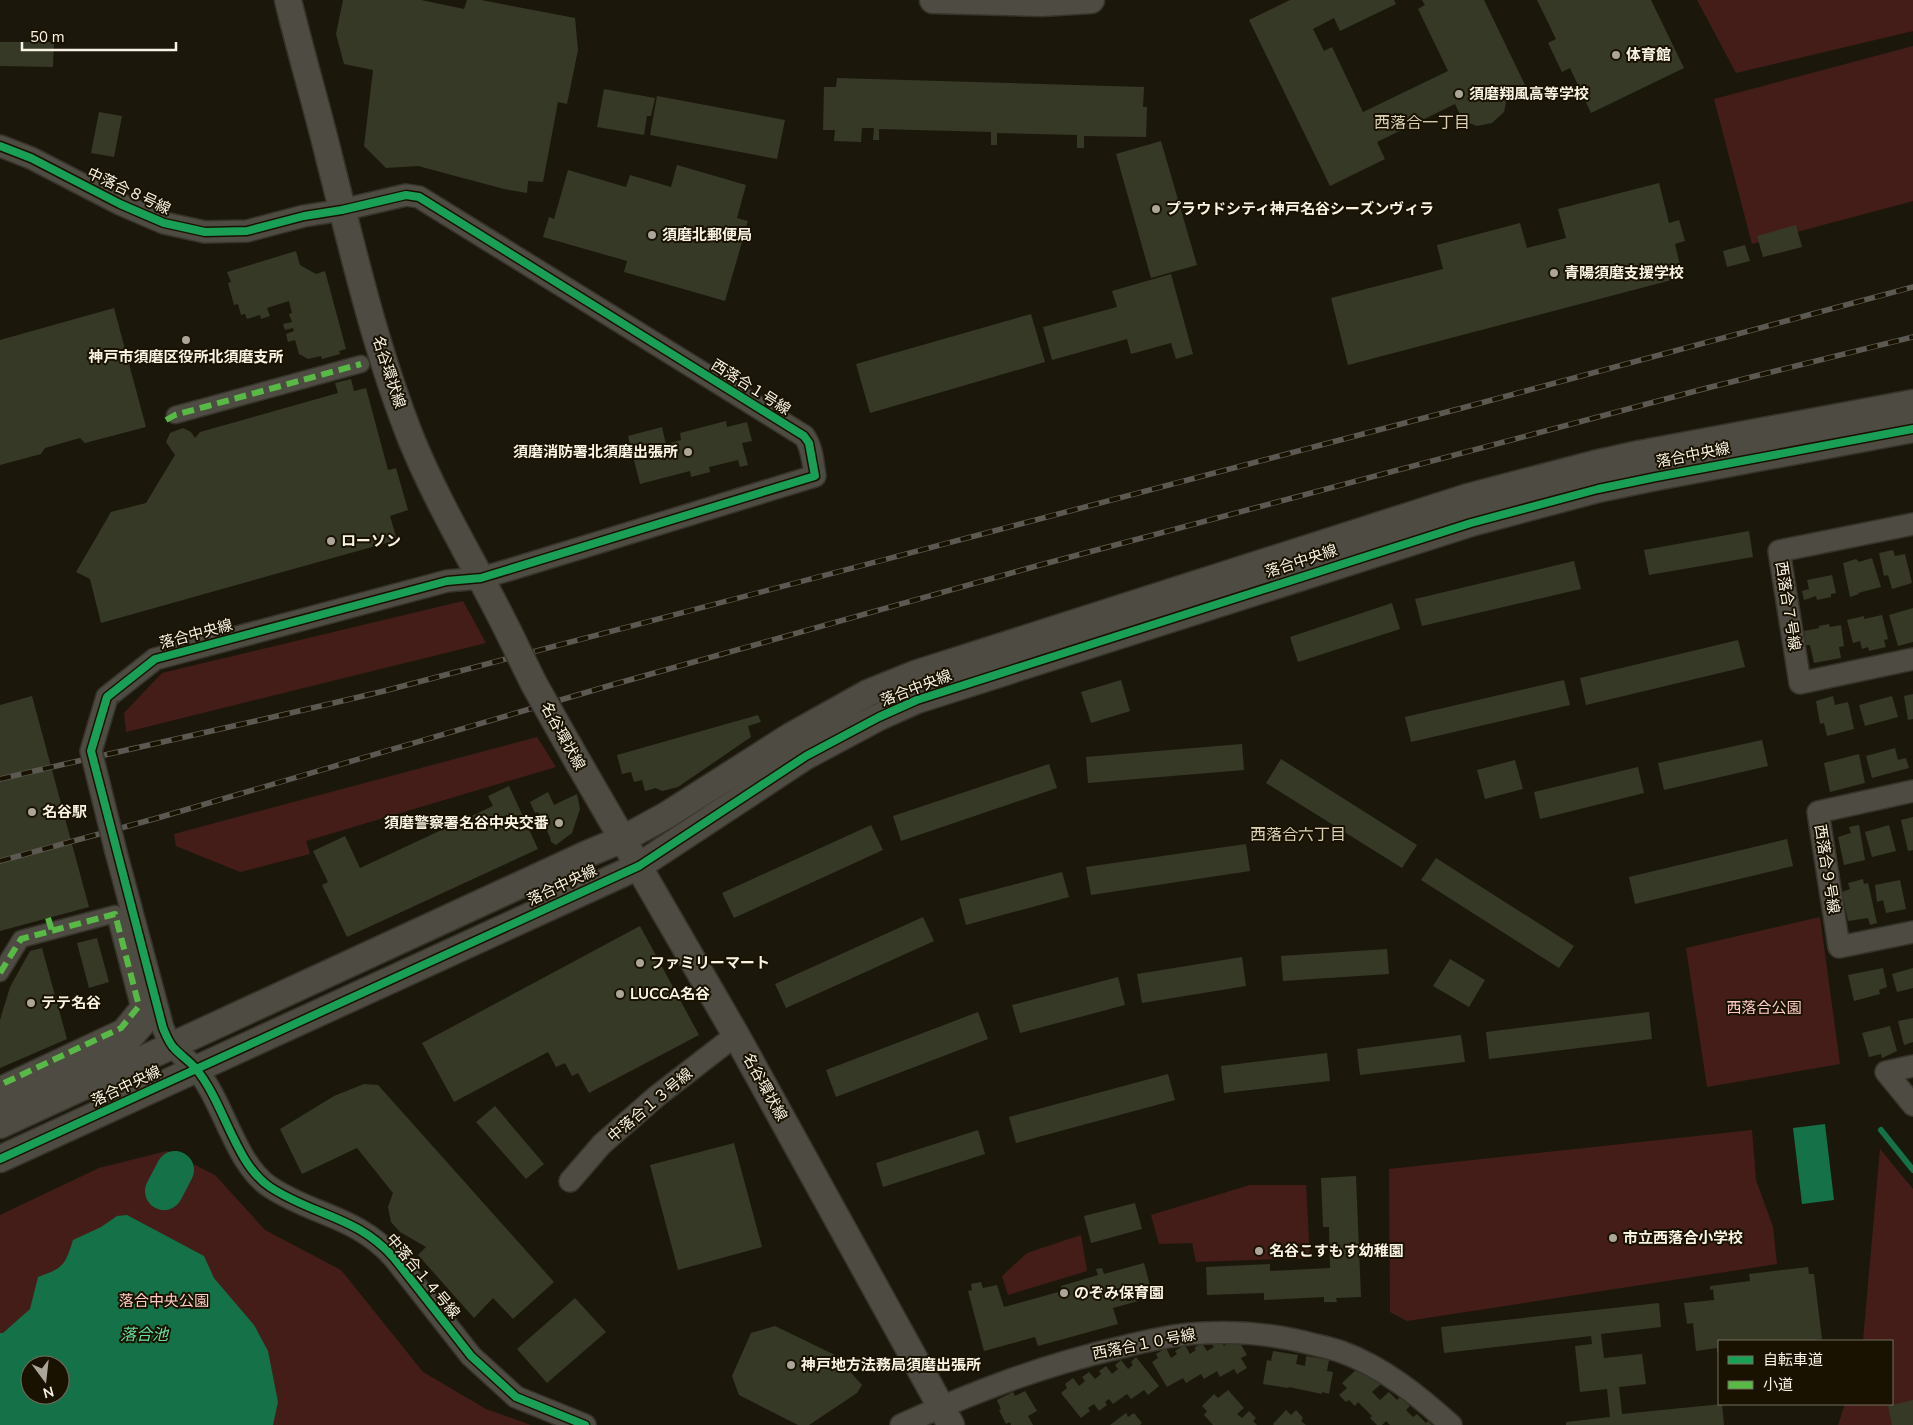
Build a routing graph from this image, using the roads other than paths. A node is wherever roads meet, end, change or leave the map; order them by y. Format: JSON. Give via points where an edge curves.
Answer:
{"nodes":[{"id":1,"x":934,"y":0,"type":"edge"},
{"id":2,"x":1091,"y":0,"type":"edge"},
{"id":3,"x":291,"y":12,"type":"edge"},
{"id":4,"x":0,"y":146,"type":"edge"},
{"id":5,"x":342,"y":210,"type":"junction"},
{"id":6,"x":361,"y":364,"type":"dead end"},
{"id":7,"x":1913,"y":403,"type":"edge"},
{"id":8,"x":175,"y":415,"type":"dead end"},
{"id":9,"x":1913,"y":429,"type":"edge"},
{"id":10,"x":1913,"y":524,"type":"edge"},
{"id":11,"x":485,"y":585,"type":"junction"},
{"id":12,"x":1913,"y":659,"type":"edge"},
{"id":13,"x":1913,"y":791,"type":"edge"},
{"id":14,"x":623,"y":839,"type":"junction"},
{"id":15,"x":639,"y":866,"type":"junction"},
{"id":16,"x":1913,"y":932,"type":"edge"},
{"id":17,"x":0,"y":973,"type":"edge"},
{"id":18,"x":155,"y":1002,"type":"junction"},
{"id":19,"x":736,"y":1035,"type":"junction"},
{"id":20,"x":172,"y":1047,"type":"junction"},
{"id":21,"x":1913,"y":1066,"type":"edge"},
{"id":22,"x":196,"y":1068,"type":"junction"},
{"id":23,"x":0,"y":1085,"type":"edge"},
{"id":24,"x":0,"y":1103,"type":"edge"},
{"id":25,"x":1913,"y":1105,"type":"edge"},
{"id":26,"x":0,"y":1125,"type":"edge"},
{"id":27,"x":0,"y":1160,"type":"edge"},
{"id":28,"x":570,"y":1181,"type":"dead end"},
{"id":29,"x":946,"y":1416,"type":"edge"},
{"id":30,"x":585,"y":1425,"type":"edge"},
{"id":31,"x":901,"y":1425,"type":"edge"},
{"id":32,"x":1451,"y":1425,"type":"edge"}],
"edges":[{"from":1,"to":2,"type":"street","via":[[1041,3]]},
{"from":3,"to":5,"type":"street","name":"名谷環状線"},
{"from":4,"to":5,"type":"street","name":"中落合８号線","via":[[164,223],[205,232],[247,230]]},
{"from":5,"to":11,"type":"street","name":"名谷環状線","via":[[371,316],[412,441],[452,527]]},
{"from":5,"to":11,"type":"street","name":"西落合１号線","via":[[406,196],[426,200],[804,436],[808,443],[815,476]]},
{"from":6,"to":8,"type":"street"},
{"from":7,"to":14,"type":"street","name":"落合中央線","via":[[1640,454],[1468,497],[952,661],[868,693]]},
{"from":9,"to":15,"type":"street","name":"落合中央線","via":[[1598,489],[1471,522],[917,700],[806,756]]},
{"from":10,"to":12,"type":"street","name":"西落合７号線","via":[[1779,550],[1800,683]]},
{"from":11,"to":14,"type":"street","name":"名谷環状線","bridge":true,"via":[[534,684]]},
{"from":11,"to":18,"type":"street","name":"落合中央線","bridge":true,"via":[[447,581],[155,659],[107,697],[90,751]]},
{"from":13,"to":16,"type":"street","name":"西落合９号線","via":[[1818,812],[1839,947]]},
{"from":14,"to":15,"type":"street","name":"名谷環状線"},
{"from":14,"to":20,"type":"street","name":"落合中央線"},
{"from":15,"to":19,"type":"street","name":"名谷環状線"},
{"from":15,"to":22,"type":"street","name":"落合中央線"},
{"from":17,"to":23,"type":"street","via":[[21,939],[50,924],[115,914],[139,1006],[121,1028]]},
{"from":18,"to":20,"type":"street","name":"落合中央線"},
{"from":18,"to":24,"type":"street","via":[[143,1026],[129,1042]]},
{"from":19,"to":28,"type":"street","name":"中落合１３号線","via":[[657,1096],[602,1144]]},
{"from":19,"to":29,"type":"street","name":"名谷環状線"},
{"from":20,"to":22,"type":"street","name":"中落合１４号線"},
{"from":20,"to":26,"type":"street","name":"落合中央線"},
{"from":21,"to":25,"type":"street","via":[[1886,1072]]},
{"from":22,"to":27,"type":"street","name":"落合中央線"},
{"from":22,"to":30,"type":"street","name":"中落合１４号線","via":[[251,1168],[264,1183],[287,1198],[357,1227],[383,1244],[471,1356],[516,1397]]},
{"from":29,"to":31,"type":"street","name":"西落合１０号線"},
{"from":29,"to":32,"type":"street","name":"西落合１０号線","via":[[1034,1370],[1104,1351],[1149,1340],[1203,1333],[1254,1333],[1300,1340],[1342,1352],[1409,1390]]}]}
